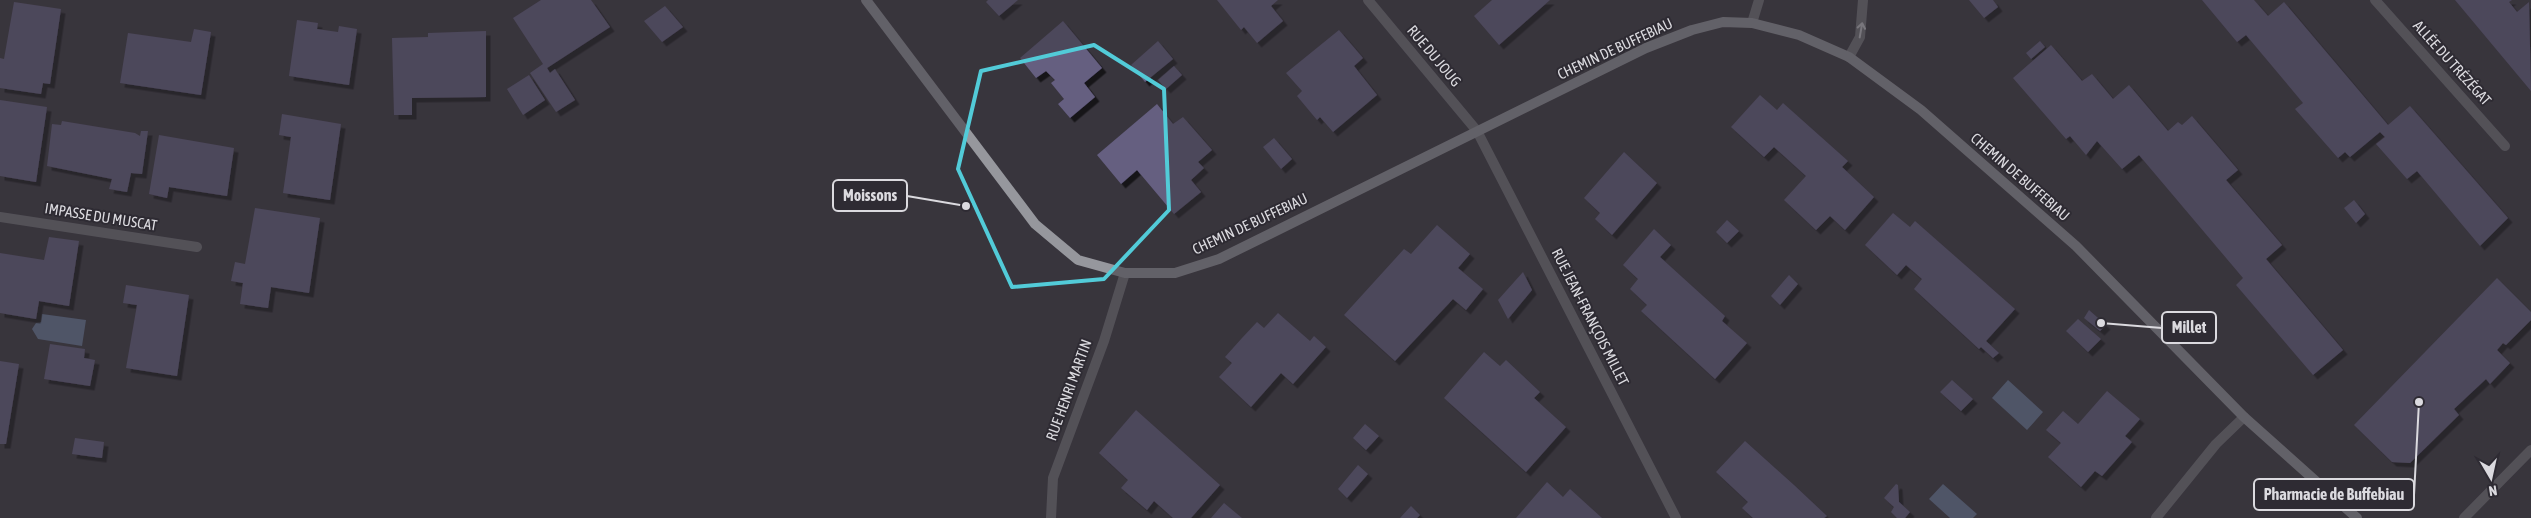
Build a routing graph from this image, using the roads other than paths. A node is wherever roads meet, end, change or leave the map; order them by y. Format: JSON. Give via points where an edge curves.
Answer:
{"nodes":[{"id":1,"x":866,"y":0,"type":"edge"},
{"id":2,"x":1368,"y":0,"type":"edge"},
{"id":3,"x":1759,"y":0,"type":"edge"},
{"id":4,"x":1863,"y":0,"type":"edge"},
{"id":5,"x":2375,"y":0,"type":"edge"},
{"id":6,"x":1752,"y":22,"type":"junction"},
{"id":7,"x":1848,"y":57,"type":"junction"},
{"id":8,"x":1478,"y":131,"type":"junction"},
{"id":9,"x":2505,"y":146,"type":"dead end"},
{"id":10,"x":0,"y":217,"type":"edge"},
{"id":11,"x":197,"y":247,"type":"dead end"},
{"id":12,"x":1125,"y":273,"type":"junction"},
{"id":13,"x":2244,"y":417,"type":"junction"},
{"id":14,"x":2531,"y":450,"type":"edge"},
{"id":15,"x":1052,"y":518,"type":"edge"},
{"id":16,"x":1676,"y":518,"type":"edge"},
{"id":17,"x":2156,"y":518,"type":"edge"},
{"id":18,"x":2357,"y":518,"type":"edge"},
{"id":19,"x":2464,"y":518,"type":"edge"}],
"edges":[{"from":1,"to":12,"type":"street","name":"CHEMIN DE BUFFEBIAU","via":[[1036,224],[1078,260]]},
{"from":2,"to":8,"type":"street","name":"RUE DU JOUG"},
{"from":3,"to":6,"type":"street"},
{"from":7,"to":4,"type":"street","one_way":true,"via":[[1860,37]]},
{"from":5,"to":9,"type":"street","name":"ALLÉE DU TRÉZÉGAT"},
{"from":6,"to":7,"type":"street","name":"CHEMIN DE BUFFEBIAU","via":[[1799,34]]},
{"from":6,"to":8,"type":"street","name":"CHEMIN DE BUFFEBIAU","via":[[1724,22],[1646,48]]},
{"from":7,"to":13,"type":"street","name":"CHEMIN DE BUFFEBIAU","via":[[1921,110],[2076,246]]},
{"from":8,"to":12,"type":"street","name":"CHEMIN DE BUFFEBIAU","via":[[1219,258],[1175,273]]},
{"from":8,"to":16,"type":"street","name":"RUE JEAN-FRANÇOIS MILLET"},
{"from":10,"to":11,"type":"street","name":"IMPASSE DU MUSCAT"},
{"from":12,"to":15,"type":"street","name":"RUE HENRI MARTIN","via":[[1104,341],[1052,478]]},
{"from":13,"to":17,"type":"street","via":[[2216,444]]},
{"from":13,"to":18,"type":"street","name":"CHEMIN DE BUFFEBIAU"},
{"from":14,"to":19,"type":"street"}]}
